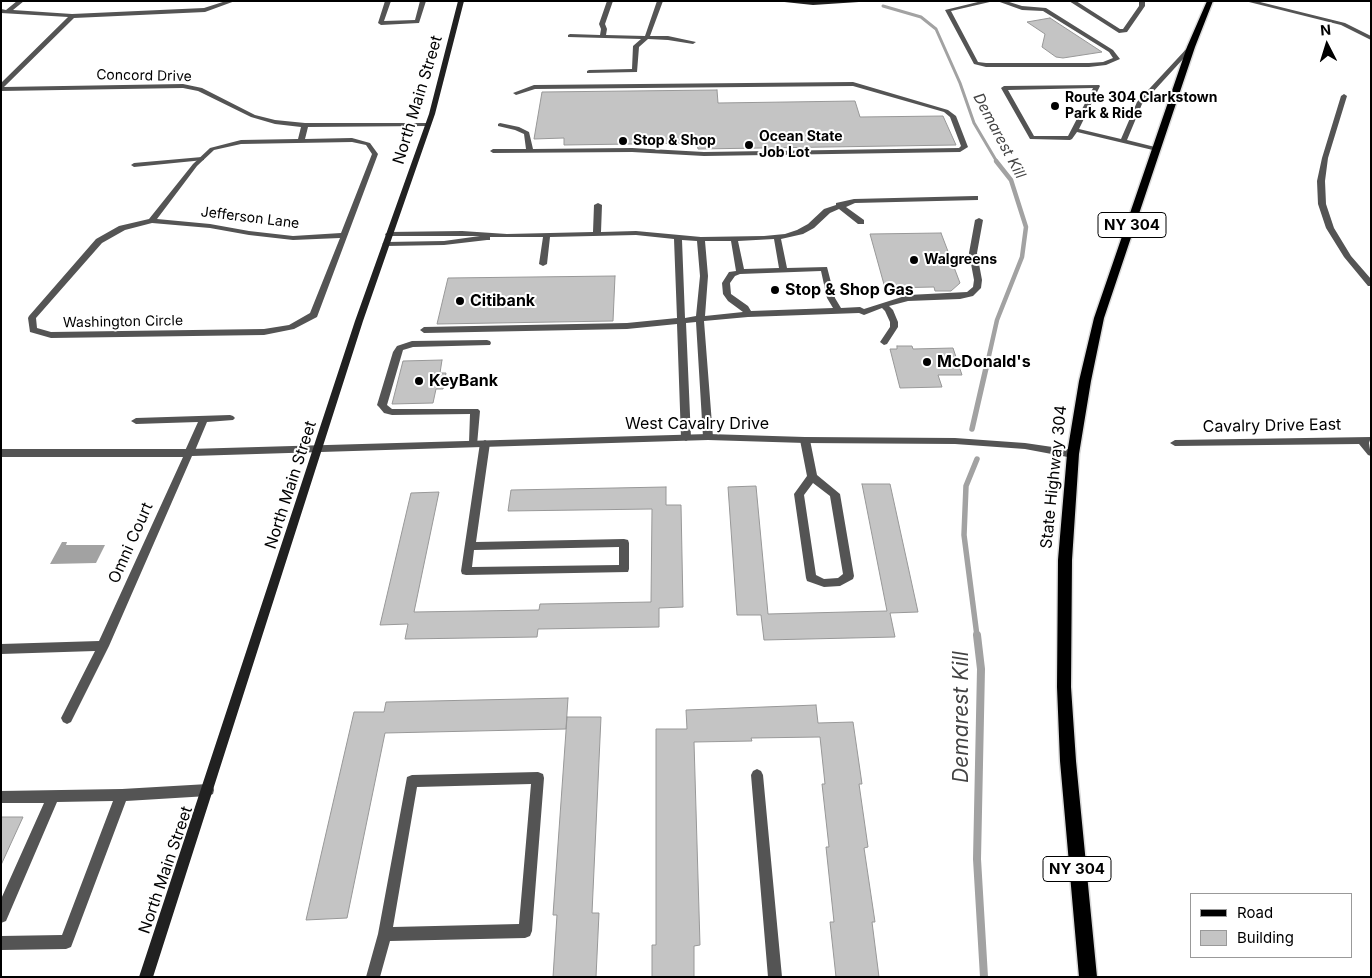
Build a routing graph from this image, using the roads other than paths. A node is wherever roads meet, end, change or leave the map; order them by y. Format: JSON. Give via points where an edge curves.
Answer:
{"nodes":[{"id":1,"x":21,"y":1,"type":"edge"},
{"id":2,"x":232,"y":1,"type":"edge"},
{"id":3,"x":388,"y":1,"type":"edge"},
{"id":4,"x":423,"y":1,"type":"edge"},
{"id":5,"x":461,"y":1,"type":"edge"},
{"id":6,"x":610,"y":1,"type":"edge"},
{"id":7,"x":660,"y":1,"type":"edge"},
{"id":8,"x":778,"y":1,"type":"edge"},
{"id":9,"x":871,"y":1,"type":"edge"},
{"id":10,"x":990,"y":1,"type":"edge"},
{"id":11,"x":1000,"y":1,"type":"edge"},
{"id":12,"x":1072,"y":1,"type":"edge"},
{"id":13,"x":1142,"y":1,"type":"edge"},
{"id":14,"x":1210,"y":1,"type":"edge"},
{"id":15,"x":1248,"y":1,"type":"edge"},
{"id":16,"x":1,"y":11,"type":"edge"},
{"id":17,"x":8,"y":11,"type":"junction"},
{"id":18,"x":72,"y":16,"type":"junction"},
{"id":19,"x":570,"y":36,"type":"dead end"},
{"id":20,"x":603,"y":37,"type":"junction"},
{"id":21,"x":647,"y":37,"type":"junction"},
{"id":22,"x":1371,"y":38,"type":"edge"},
{"id":23,"x":693,"y":42,"type":"dead end"},
{"id":24,"x":1191,"y":47,"type":"junction"},
{"id":25,"x":589,"y":72,"type":"dead end"},
{"id":26,"x":1,"y":88,"type":"edge"},
{"id":27,"x":516,"y":93,"type":"dead end"},
{"id":28,"x":1344,"y":96,"type":"dead end"},
{"id":29,"x":428,"y":124,"type":"junction"},
{"id":30,"x":305,"y":125,"type":"junction"},
{"id":31,"x":500,"y":125,"type":"dead end"},
{"id":32,"x":1075,"y":130,"type":"junction"},
{"id":33,"x":301,"y":141,"type":"junction"},
{"id":34,"x":1123,"y":142,"type":"junction"},
{"id":35,"x":1157,"y":150,"type":"junction"},
{"id":36,"x":493,"y":151,"type":"dead end"},
{"id":37,"x":530,"y":151,"type":"junction"},
{"id":38,"x":202,"y":159,"type":"junction"},
{"id":39,"x":134,"y":164,"type":"dead end"},
{"id":40,"x":975,"y":198,"type":"dead end"},
{"id":41,"x":598,"y":205,"type":"dead end"},
{"id":42,"x":839,"y":205,"type":"junction"},
{"id":43,"x":979,"y":220,"type":"dead end"},
{"id":44,"x":152,"y":221,"type":"junction"},
{"id":45,"x":860,"y":222,"type":"dead end"},
{"id":46,"x":597,"y":234,"type":"junction"},
{"id":47,"x":345,"y":235,"type":"junction"},
{"id":48,"x":547,"y":235,"type":"junction"},
{"id":49,"x":678,"y":237,"type":"junction"},
{"id":50,"x":777,"y":237,"type":"junction"},
{"id":51,"x":734,"y":238,"type":"junction"},
{"id":52,"x":388,"y":239,"type":"junction"},
{"id":53,"x":701,"y":239,"type":"junction"},
{"id":54,"x":543,"y":264,"type":"dead end"},
{"id":55,"x":783,"y":270,"type":"junction"},
{"id":56,"x":740,"y":272,"type":"junction"},
{"id":57,"x":1371,"y":284,"type":"edge"},
{"id":58,"x":883,"y":305,"type":"junction"},
{"id":59,"x":839,"y":311,"type":"junction"},
{"id":60,"x":748,"y":314,"type":"junction"},
{"id":61,"x":700,"y":320,"type":"junction"},
{"id":62,"x":680,"y":322,"type":"junction"},
{"id":63,"x":424,"y":330,"type":"dead end"},
{"id":64,"x":884,"y":342,"type":"dead end"},
{"id":65,"x":487,"y":343,"type":"dead end"},
{"id":66,"x":230,"y":418,"type":"dead end"},
{"id":67,"x":204,"y":419,"type":"junction"},
{"id":68,"x":136,"y":421,"type":"dead end"},
{"id":69,"x":708,"y":437,"type":"junction"},
{"id":70,"x":686,"y":438,"type":"junction"},
{"id":71,"x":805,"y":440,"type":"junction"},
{"id":72,"x":1367,"y":440,"type":"edge"},
{"id":73,"x":474,"y":443,"type":"junction"},
{"id":74,"x":485,"y":443,"type":"junction"},
{"id":75,"x":1174,"y":443,"type":"dead end"},
{"id":76,"x":319,"y":448,"type":"junction"},
{"id":77,"x":1,"y":453,"type":"edge"},
{"id":78,"x":189,"y":453,"type":"junction"},
{"id":79,"x":1371,"y":453,"type":"edge"},
{"id":80,"x":1074,"y":454,"type":"junction"},
{"id":81,"x":812,"y":477,"type":"junction"},
{"id":82,"x":470,"y":546,"type":"junction"},
{"id":83,"x":103,"y":646,"type":"junction"},
{"id":84,"x":1,"y":649,"type":"edge"},
{"id":85,"x":67,"y":718,"type":"dead end"},
{"id":86,"x":757,"y":775,"type":"dead end"},
{"id":87,"x":208,"y":790,"type":"junction"},
{"id":88,"x":122,"y":795,"type":"junction"},
{"id":89,"x":53,"y":796,"type":"junction"},
{"id":90,"x":1,"y":797,"type":"edge"},
{"id":91,"x":1,"y":916,"type":"edge"},
{"id":92,"x":385,"y":934,"type":"junction"},
{"id":93,"x":1,"y":943,"type":"edge"},
{"id":94,"x":146,"y":977,"type":"edge"},
{"id":95,"x":373,"y":977,"type":"edge"},
{"id":96,"x":775,"y":977,"type":"edge"},
{"id":97,"x":1088,"y":977,"type":"edge"}],
"edges":[{"from":1,"to":17,"type":"street"},
{"from":2,"to":18,"type":"street","via":[[206,10]]},
{"from":3,"to":4,"type":"street","via":[[381,23],[417,22]]},
{"from":5,"to":29,"type":"street","name":"North Main Street","via":[[442,82]]},
{"from":6,"to":20,"type":"street","via":[[602,24]]},
{"from":7,"to":21,"type":"street"},
{"from":8,"to":9,"type":"street"},
{"from":10,"to":11,"type":"street","via":[[948,10],[976,63],[1089,65],[1117,59],[1111,51],[1044,8],[1022,8]]},
{"from":12,"to":13,"type":"street","via":[[1119,31],[1125,31]]},
{"from":14,"to":24,"type":"main road","name":"State Highway 304","number":"NY 304"},
{"from":15,"to":22,"type":"street","via":[[1336,22]]},
{"from":16,"to":17,"type":"street"},
{"from":17,"to":18,"type":"street"},
{"from":18,"to":26,"type":"street"},
{"from":19,"to":20,"type":"street"},
{"from":20,"to":21,"type":"street"},
{"from":21,"to":23,"type":"street"},
{"from":21,"to":25,"type":"street","via":[[636,46],[635,71]]},
{"from":24,"to":34,"type":"street","via":[[1139,103]]},
{"from":24,"to":35,"type":"main road","name":"State Highway 304","number":"NY 304"},
{"from":26,"to":30,"type":"street","name":"Concord Drive","via":[[183,86],[200,89],[253,116]]},
{"from":27,"to":37,"type":"street","via":[[534,87],[852,84],[946,111],[952,116],[966,145],[960,150],[711,154],[641,150]]},
{"from":28,"to":57,"type":"street","via":[[1325,158],[1322,204],[1330,228],[1348,257]]},
{"from":29,"to":30,"type":"street","name":"Concord Drive"},
{"from":29,"to":52,"type":"street","name":"North Main Street"},
{"from":30,"to":33,"type":"street"},
{"from":31,"to":37,"type":"street","via":[[527,133]]},
{"from":32,"to":32,"type":"street","via":[[1097,86],[1004,88],[1032,138],[1070,138]]},
{"from":32,"to":34,"type":"street"},
{"from":33,"to":38,"type":"street","name":"Washington Circle","via":[[241,142],[212,150]]},
{"from":33,"to":47,"type":"street","name":"Washington Circle","via":[[352,140],[368,144],[375,154]]},
{"from":34,"to":35,"type":"street"},
{"from":35,"to":80,"type":"main road","name":"State Highway 304","number":"NY 304","via":[[1100,318],[1085,381]]},
{"from":36,"to":37,"type":"street"},
{"from":38,"to":39,"type":"street"},
{"from":38,"to":44,"type":"street","name":"Washington Circle"},
{"from":40,"to":42,"type":"street","via":[[862,200]]},
{"from":41,"to":46,"type":"street"},
{"from":42,"to":45,"type":"street"},
{"from":42,"to":50,"type":"street","via":[[806,229]]},
{"from":43,"to":58,"type":"street","via":[[973,253],[978,280],[970,294],[908,298]]},
{"from":44,"to":47,"type":"street","name":"Jefferson Lane","via":[[293,238]]},
{"from":44,"to":47,"type":"street","name":"Washington Circle","via":[[122,228],[99,240],[32,318],[33,330],[51,335],[264,332],[291,328],[314,315]]},
{"from":46,"to":48,"type":"street"},
{"from":46,"to":49,"type":"street"},
{"from":48,"to":52,"type":"street","via":[[444,243]]},
{"from":48,"to":54,"type":"street"},
{"from":49,"to":53,"type":"street"},
{"from":49,"to":62,"type":"street"},
{"from":50,"to":51,"type":"street"},
{"from":50,"to":55,"type":"street"},
{"from":51,"to":53,"type":"street"},
{"from":51,"to":56,"type":"street"},
{"from":52,"to":76,"type":"street","name":"North Main Street"},
{"from":53,"to":61,"type":"street","via":[[704,276]]},
{"from":55,"to":56,"type":"street"},
{"from":55,"to":59,"type":"street","via":[[824,269],[831,298]]},
{"from":56,"to":60,"type":"street","via":[[727,278],[727,294]]},
{"from":58,"to":59,"type":"street","via":[[864,312]]},
{"from":58,"to":64,"type":"street","via":[[894,322]]},
{"from":59,"to":60,"type":"street"},
{"from":60,"to":61,"type":"street"},
{"from":61,"to":62,"type":"street"},
{"from":61,"to":69,"type":"street"},
{"from":62,"to":63,"type":"street"},
{"from":62,"to":70,"type":"street"},
{"from":65,"to":73,"type":"street","via":[[412,344],[400,348],[382,405],[392,412],[475,411]]},
{"from":66,"to":67,"type":"street"},
{"from":67,"to":68,"type":"street"},
{"from":67,"to":78,"type":"street","name":"Omni Court"},
{"from":69,"to":70,"type":"street","name":"West Cavalry Drive"},
{"from":69,"to":71,"type":"street","name":"West Cavalry Drive"},
{"from":70,"to":74,"type":"street","name":"West Cavalry Drive"},
{"from":71,"to":80,"type":"street","name":"West Cavalry Drive","via":[[983,442]]},
{"from":71,"to":81,"type":"street"},
{"from":72,"to":75,"type":"street","name":"Cavalry Drive East"},
{"from":72,"to":79,"type":"street"},
{"from":73,"to":74,"type":"street","name":"West Cavalry Drive"},
{"from":73,"to":76,"type":"street","name":"West Cavalry Drive"},
{"from":74,"to":82,"type":"street"},
{"from":76,"to":78,"type":"street"},
{"from":76,"to":87,"type":"street","name":"North Main Street"},
{"from":77,"to":78,"type":"street"},
{"from":78,"to":83,"type":"street","name":"Omni Court"},
{"from":80,"to":97,"type":"main road","name":"State Highway 304","number":"NY 304","via":[[1064,560],[1064,686]]},
{"from":81,"to":81,"type":"street","via":[[835,494],[849,576],[840,582],[824,583],[811,578],[799,494]]},
{"from":82,"to":82,"type":"street","via":[[466,571],[624,569],[624,543]]},
{"from":83,"to":84,"type":"street"},
{"from":83,"to":85,"type":"street","name":"Omni Court"},
{"from":86,"to":96,"type":"street"},
{"from":87,"to":88,"type":"street"},
{"from":87,"to":94,"type":"street","name":"North Main Street"},
{"from":88,"to":89,"type":"street"},
{"from":88,"to":93,"type":"street","via":[[66,942]]},
{"from":89,"to":90,"type":"street"},
{"from":89,"to":91,"type":"street"},
{"from":92,"to":92,"type":"street","via":[[412,781],[538,778],[525,931]]},
{"from":92,"to":95,"type":"street"}]}
